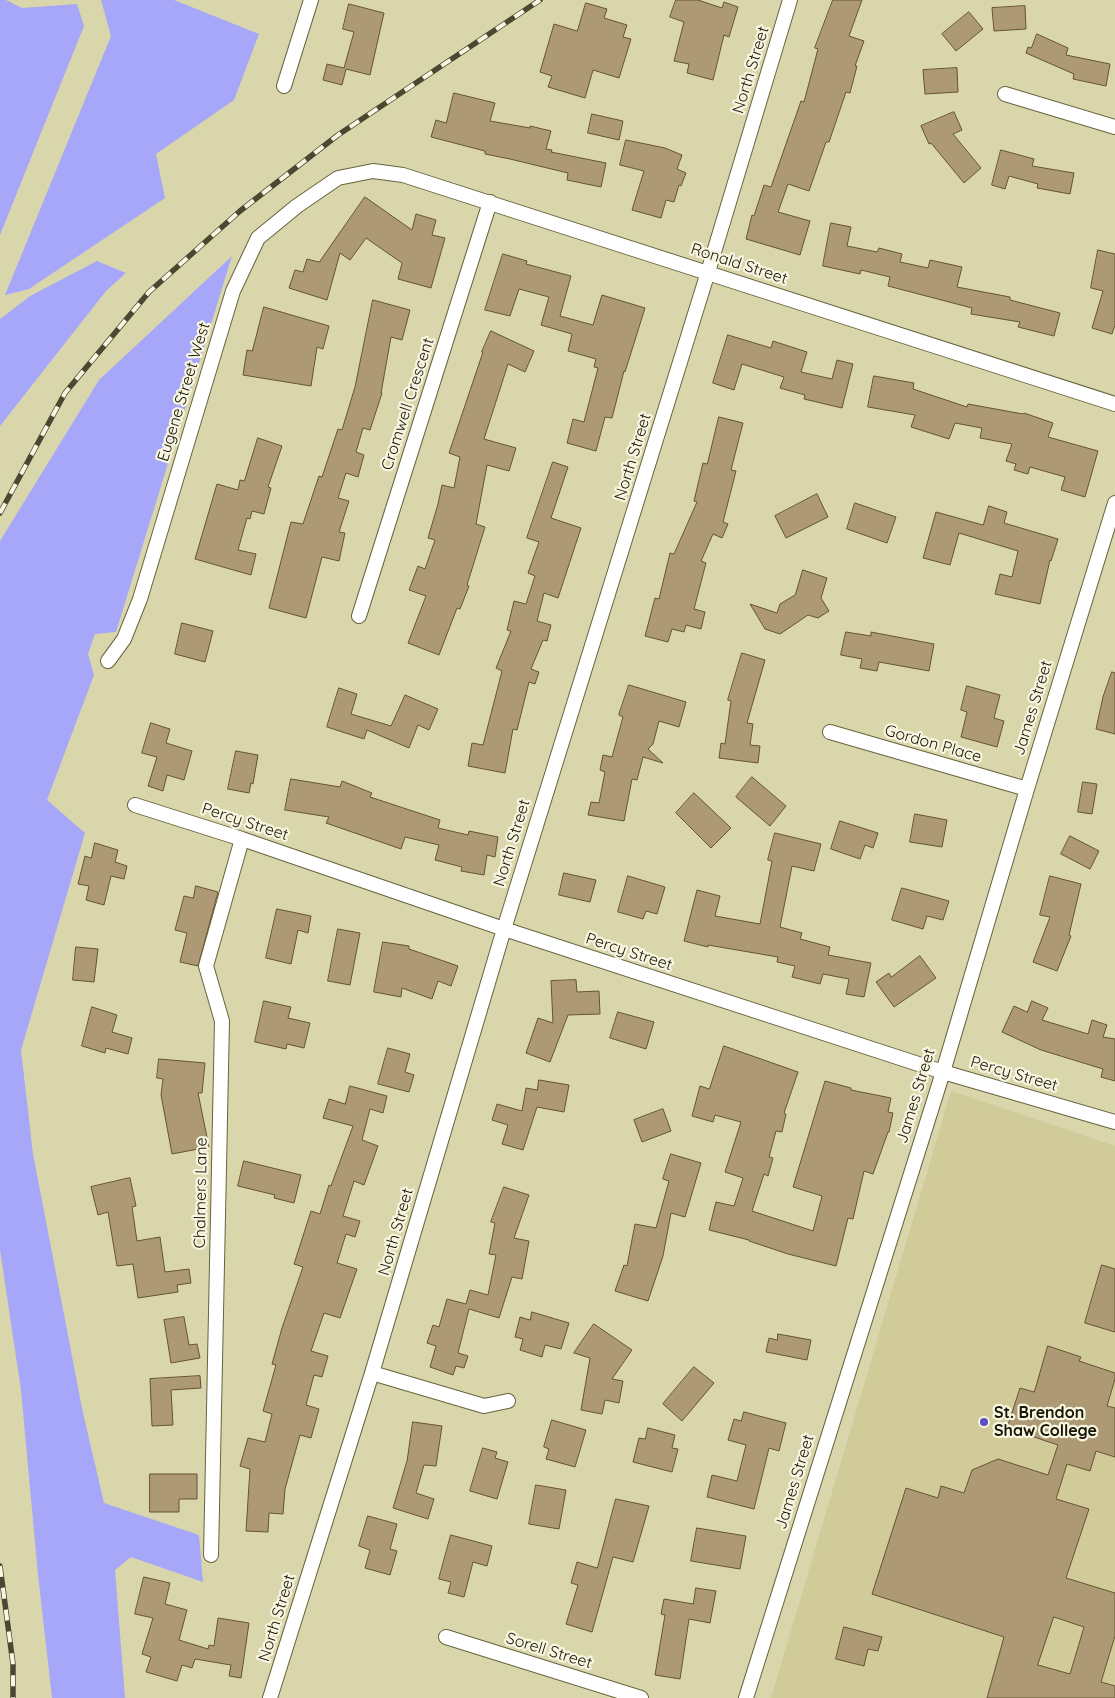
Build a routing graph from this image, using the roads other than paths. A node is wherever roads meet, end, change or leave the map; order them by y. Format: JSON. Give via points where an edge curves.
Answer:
{"nodes":[{"id":1,"x":311,"y":0,"type":"edge"},
{"id":2,"x":790,"y":0,"type":"edge"},
{"id":3,"x":284,"y":86,"type":"dead end"},
{"id":4,"x":1005,"y":94,"type":"dead end"},
{"id":5,"x":1115,"y":127,"type":"edge"},
{"id":6,"x":349,"y":175,"type":"joint"},
{"id":7,"x":490,"y":202,"type":"junction"},
{"id":8,"x":708,"y":272,"type":"junction"},
{"id":9,"x":1115,"y":404,"type":"edge"},
{"id":10,"x":1115,"y":503,"type":"edge"},
{"id":11,"x":359,"y":616,"type":"dead end"},
{"id":12,"x":108,"y":661,"type":"dead end"},
{"id":13,"x":830,"y":732,"type":"dead end"},
{"id":14,"x":1027,"y":789,"type":"junction"},
{"id":15,"x":135,"y":805,"type":"dead end"},
{"id":16,"x":242,"y":839,"type":"junction"},
{"id":17,"x":504,"y":929,"type":"junction"},
{"id":18,"x":943,"y":1072,"type":"junction"},
{"id":19,"x":1115,"y":1122,"type":"edge"},
{"id":20,"x":372,"y":1373,"type":"junction"},
{"id":21,"x":508,"y":1400,"type":"dead end"},
{"id":22,"x":211,"y":1555,"type":"dead end"},
{"id":23,"x":446,"y":1637,"type":"dead end"},
{"id":24,"x":270,"y":1698,"type":"edge"},
{"id":25,"x":641,"y":1698,"type":"edge"},
{"id":26,"x":746,"y":1698,"type":"edge"}],
"edges":[{"from":1,"to":3,"type":"street"},
{"from":2,"to":8,"type":"street","name":"North Street"},
{"from":4,"to":5,"type":"street"},
{"from":6,"to":7,"type":"street","name":"Ronald Street","via":[[373,171],[403,175]]},
{"from":6,"to":12,"type":"street","name":"Eugene Street West","via":[[338,178],[297,206],[258,238],[233,291],[140,599],[124,640]]},
{"from":7,"to":8,"type":"street","name":"Ronald Street"},
{"from":7,"to":11,"type":"street","name":"Cromwell Crescent"},
{"from":8,"to":9,"type":"street","name":"Ronald Street"},
{"from":8,"to":17,"type":"street","name":"North Street"},
{"from":10,"to":14,"type":"street","name":"James Street"},
{"from":13,"to":14,"type":"street","name":"Gordon Place"},
{"from":14,"to":18,"type":"street","name":"James Street"},
{"from":15,"to":16,"type":"street","name":"Percy Street"},
{"from":16,"to":17,"type":"street","name":"Percy Street"},
{"from":16,"to":22,"type":"street","name":"Chalmers Lane","via":[[206,966],[222,1021]]},
{"from":17,"to":18,"type":"street","name":"Percy Street"},
{"from":17,"to":20,"type":"street","name":"North Street"},
{"from":18,"to":19,"type":"street","name":"Percy Street"},
{"from":18,"to":26,"type":"street","name":"James Street"},
{"from":20,"to":21,"type":"street","via":[[484,1406]]},
{"from":20,"to":24,"type":"street","name":"North Street"},
{"from":23,"to":25,"type":"street","name":"Sorell Street"}]}
